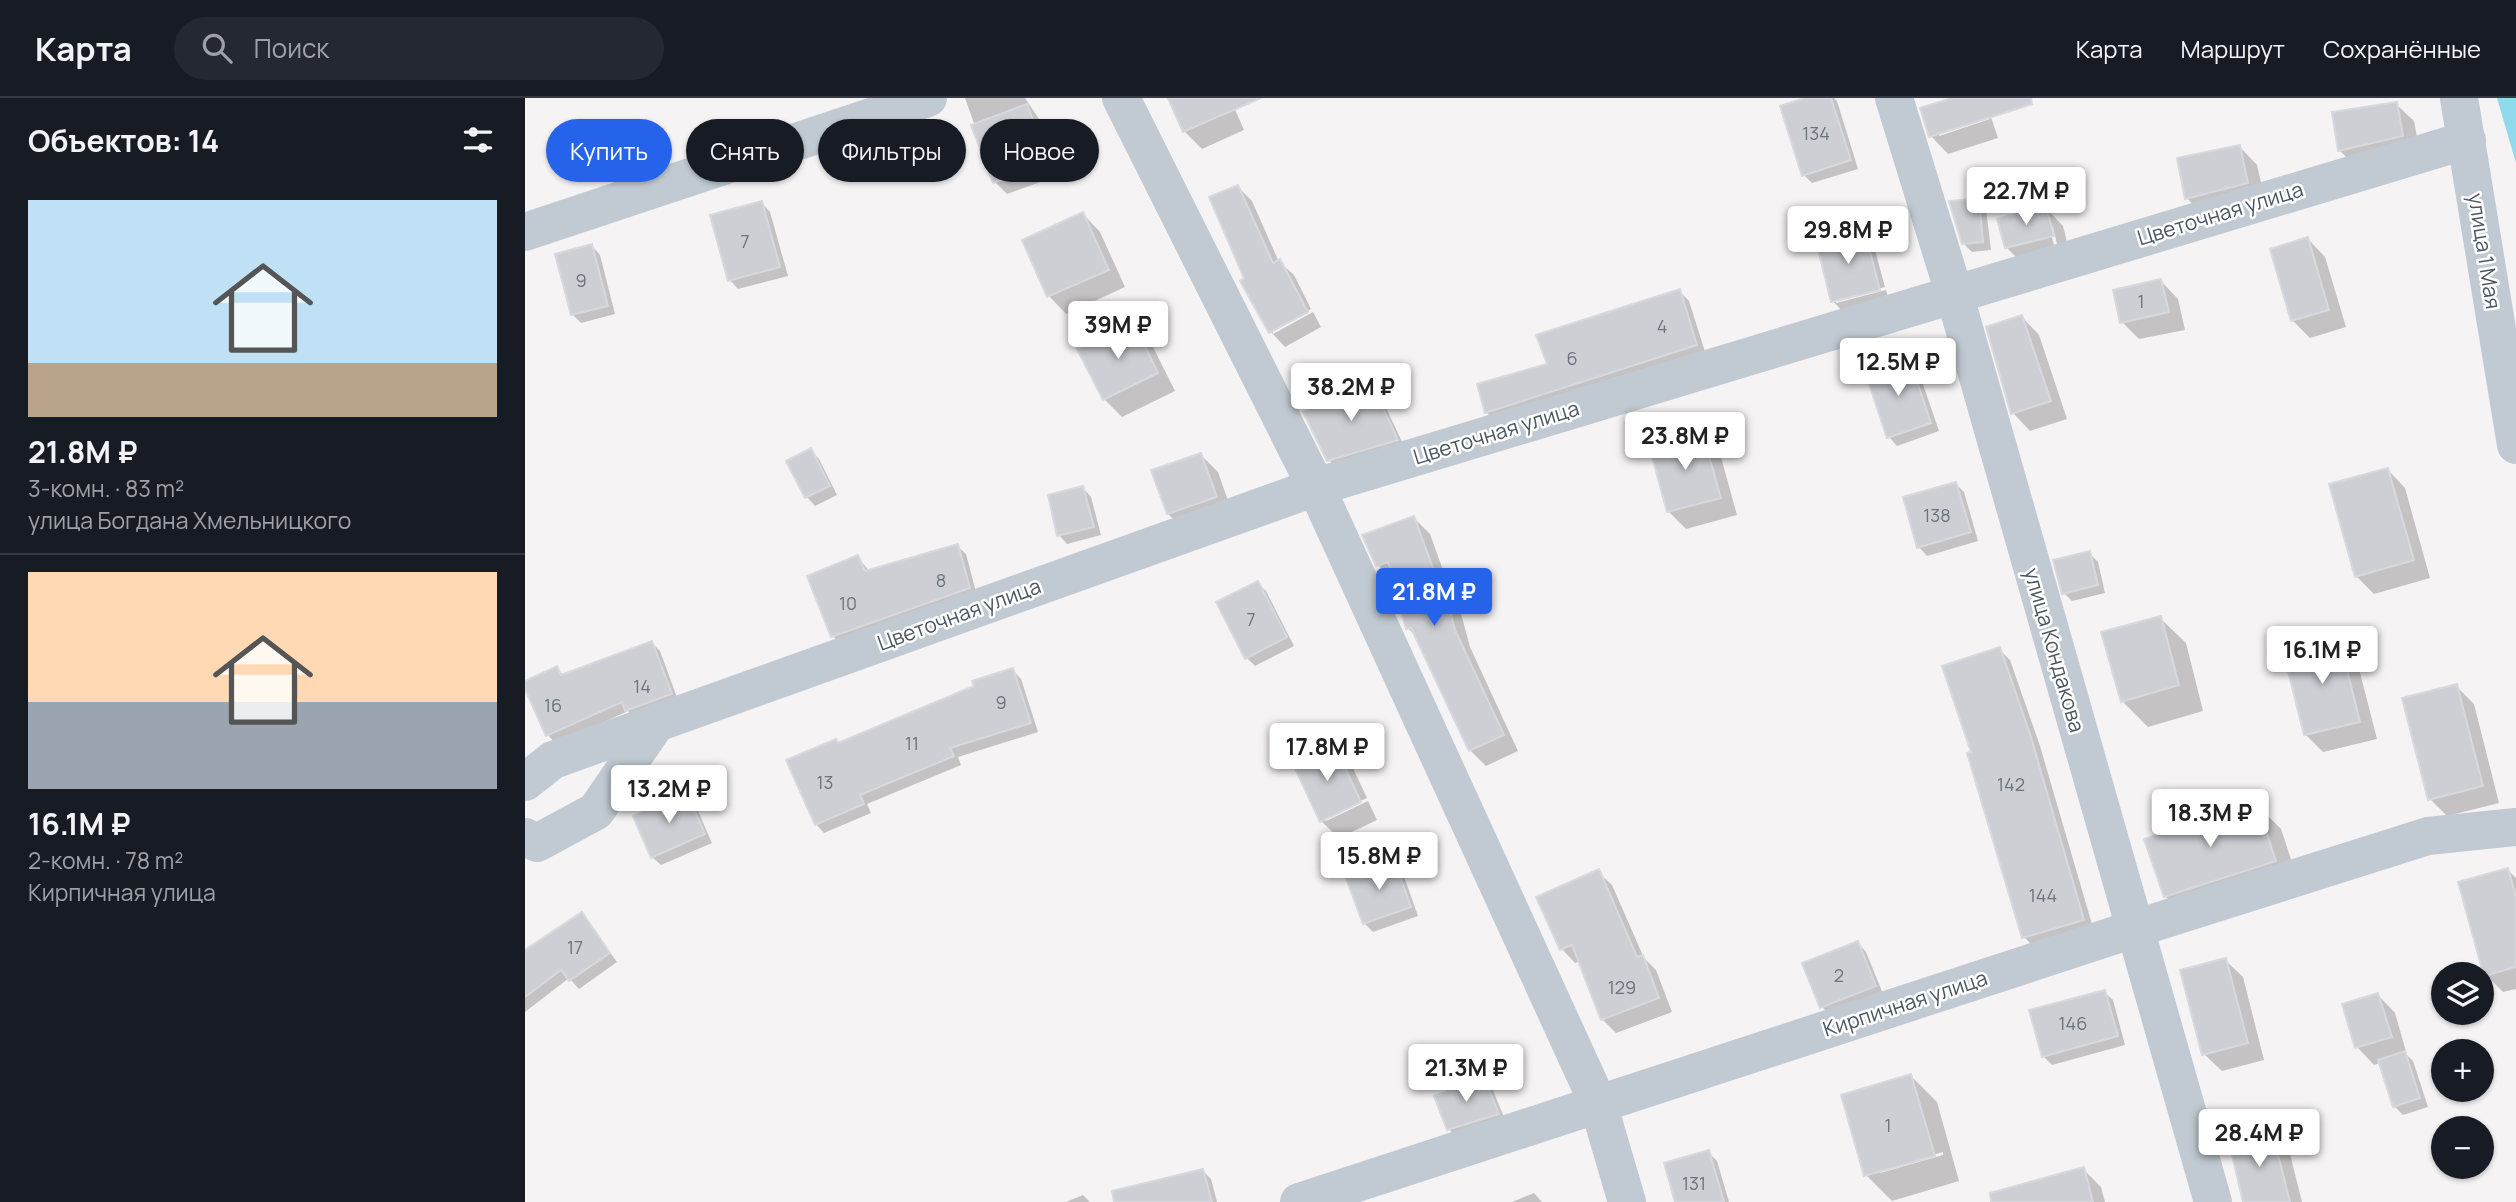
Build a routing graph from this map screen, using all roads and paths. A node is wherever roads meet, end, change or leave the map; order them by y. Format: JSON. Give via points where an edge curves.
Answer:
{"nodes":[{"id":1,"x":927,"y":98,"type":"edge"},
{"id":2,"x":1121,"y":98,"type":"edge"},
{"id":3,"x":1894,"y":98,"type":"edge"},
{"id":4,"x":2459,"y":98,"type":"edge"},
{"id":5,"x":2467,"y":140,"type":"junction"},
{"id":6,"x":525,"y":232,"type":"edge"},
{"id":7,"x":1954,"y":293,"type":"junction"},
{"id":8,"x":2516,"y":445,"type":"edge"},
{"id":9,"x":1316,"y":487,"type":"junction"},
{"id":10,"x":657,"y":722,"type":"junction"},
{"id":11,"x":525,"y":782,"type":"edge"},
{"id":12,"x":2516,"y":827,"type":"edge"},
{"id":13,"x":525,"y":836,"type":"edge"},
{"id":14,"x":2134,"y":929,"type":"junction"},
{"id":15,"x":1598,"y":1104,"type":"junction"},
{"id":16,"x":1299,"y":1202,"type":"edge"},
{"id":17,"x":1627,"y":1202,"type":"edge"},
{"id":18,"x":2213,"y":1202,"type":"edge"}],
"edges":[{"from":1,"to":6,"type":"street"},
{"from":2,"to":9,"type":"street"},
{"from":3,"to":7,"type":"street","name":"улица Кондакова"},
{"from":4,"to":5,"type":"street","name":"улица 1 Мая"},
{"from":5,"to":7,"type":"street","name":"Цветочная улица"},
{"from":5,"to":8,"type":"street","name":"улица 1 Мая"},
{"from":7,"to":9,"type":"street","name":"Цветочная улица"},
{"from":7,"to":14,"type":"street","name":"улица Кондакова"},
{"from":9,"to":10,"type":"street","name":"Цветочная улица"},
{"from":9,"to":15,"type":"street"},
{"from":10,"to":11,"type":"street","name":"Цветочная улица","via":[[553,760]]},
{"from":10,"to":13,"type":"street","via":[[596,811],[537,843]]},
{"from":12,"to":14,"type":"street","name":"Кирпичная улица","via":[[2428,836]]},
{"from":14,"to":15,"type":"street","name":"Кирпичная улица"},
{"from":14,"to":18,"type":"street","name":"улица Кондакова"},
{"from":15,"to":16,"type":"street","name":"Кирпичная улица"},
{"from":15,"to":17,"type":"street"}]}
